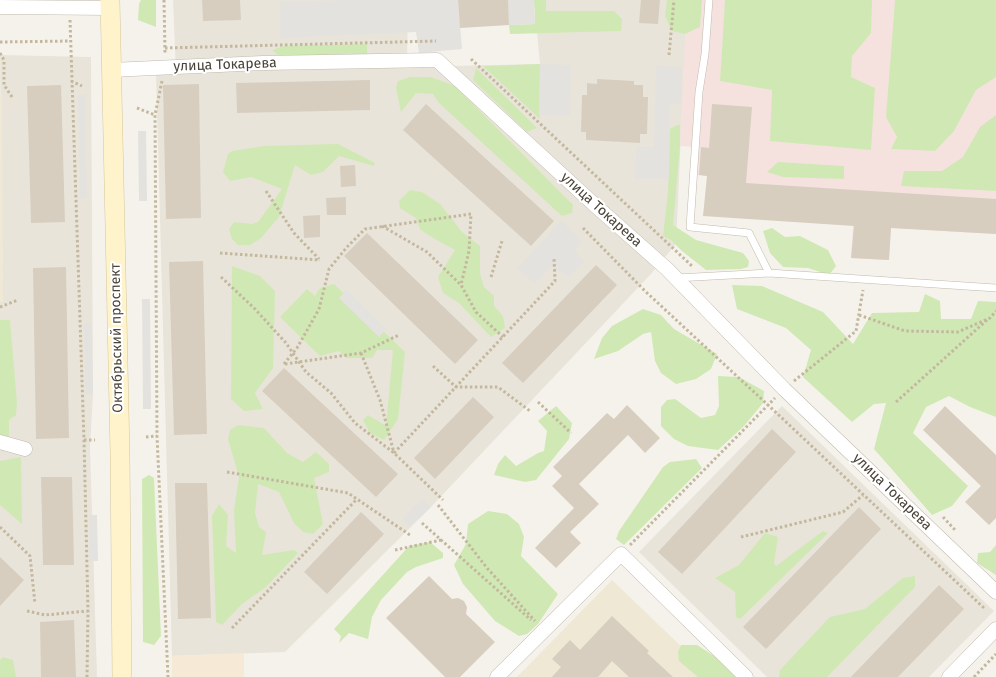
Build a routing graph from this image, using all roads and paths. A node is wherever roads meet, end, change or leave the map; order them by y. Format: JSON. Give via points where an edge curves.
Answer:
{"nodes":[{"id":1,"x":164,"y":0,"type":"edge"},
{"id":2,"x":674,"y":0,"type":"edge"},
{"id":3,"x":709,"y":0,"type":"edge"},
{"id":4,"x":110,"y":4,"type":"edge"},
{"id":5,"x":0,"y":7,"type":"edge"},
{"id":6,"x":69,"y":17,"type":"dead end"},
{"id":7,"x":70,"y":41,"type":"junction"},
{"id":8,"x":436,"y":41,"type":"dead end"},
{"id":9,"x":0,"y":42,"type":"edge"},
{"id":10,"x":165,"y":48,"type":"junction"},
{"id":11,"x":0,"y":53,"type":"edge"},
{"id":12,"x":669,"y":55,"type":"dead end"},
{"id":13,"x":471,"y":59,"type":"dead end"},
{"id":14,"x":166,"y":67,"type":"junction"},
{"id":15,"x":111,"y":70,"type":"junction"},
{"id":16,"x":71,"y":82,"type":"junction"},
{"id":17,"x":82,"y":86,"type":"dead end"},
{"id":18,"x":12,"y":97,"type":"dead end"},
{"id":19,"x":137,"y":108,"type":"dead end"},
{"id":20,"x":154,"y":115,"type":"junction"},
{"id":21,"x":266,"y":191,"type":"dead end"},
{"id":22,"x":382,"y":226,"type":"junction"},
{"id":23,"x":583,"y":228,"type":"dead end"},
{"id":24,"x":502,"y":241,"type":"dead end"},
{"id":25,"x":220,"y":253,"type":"dead end"},
{"id":26,"x":554,"y":258,"type":"dead end"},
{"id":27,"x":769,"y":273,"type":"junction"},
{"id":28,"x":221,"y":277,"type":"dead end"},
{"id":29,"x":491,"y":277,"type":"dead end"},
{"id":30,"x":703,"y":277,"type":"junction"},
{"id":31,"x":676,"y":278,"type":"junction"},
{"id":32,"x":864,"y":279,"type":"junction"},
{"id":33,"x":460,"y":284,"type":"junction"},
{"id":34,"x":996,"y":288,"type":"edge"},
{"id":35,"x":18,"y":300,"type":"dead end"},
{"id":36,"x":0,"y":307,"type":"edge"},
{"id":37,"x":996,"y":311,"type":"edge"},
{"id":38,"x":858,"y":315,"type":"junction"},
{"id":39,"x":990,"y":318,"type":"junction"},
{"id":40,"x":399,"y":335,"type":"dead end"},
{"id":41,"x":503,"y":337,"type":"junction"},
{"id":42,"x":293,"y":353,"type":"junction"},
{"id":43,"x":361,"y":353,"type":"junction"},
{"id":44,"x":300,"y":363,"type":"junction"},
{"id":45,"x":432,"y":366,"type":"dead end"},
{"id":46,"x":792,"y":382,"type":"dead end"},
{"id":47,"x":456,"y":387,"type":"junction"},
{"id":48,"x":775,"y":397,"type":"dead end"},
{"id":49,"x":538,"y":402,"type":"dead end"},
{"id":50,"x":896,"y":402,"type":"dead end"},
{"id":51,"x":768,"y":404,"type":"junction"},
{"id":52,"x":530,"y":410,"type":"dead end"},
{"id":53,"x":570,"y":433,"type":"dead end"},
{"id":54,"x":146,"y":436,"type":"dead end"},
{"id":55,"x":157,"y":436,"type":"junction"},
{"id":56,"x":84,"y":440,"type":"junction"},
{"id":57,"x":95,"y":440,"type":"dead end"},
{"id":58,"x":0,"y":442,"type":"edge"},
{"id":59,"x":25,"y":449,"type":"dead end"},
{"id":60,"x":394,"y":453,"type":"junction"},
{"id":61,"x":227,"y":472,"type":"dead end"},
{"id":62,"x":863,"y":495,"type":"junction"},
{"id":63,"x":357,"y":499,"type":"junction"},
{"id":64,"x":443,"y":500,"type":"dead end"},
{"id":65,"x":438,"y":505,"type":"dead end"},
{"id":66,"x":422,"y":522,"type":"dead end"},
{"id":67,"x":0,"y":527,"type":"edge"},
{"id":68,"x":410,"y":535,"type":"dead end"},
{"id":69,"x":741,"y":537,"type":"dead end"},
{"id":70,"x":441,"y":540,"type":"junction"},
{"id":71,"x":395,"y":550,"type":"dead end"},
{"id":72,"x":621,"y":554,"type":"junction"},
{"id":73,"x":996,"y":592,"type":"edge"},
{"id":74,"x":35,"y":604,"type":"dead end"},
{"id":75,"x":984,"y":608,"type":"dead end"},
{"id":76,"x":27,"y":611,"type":"dead end"},
{"id":77,"x":88,"y":611,"type":"junction"},
{"id":78,"x":232,"y":628,"type":"dead end"},
{"id":79,"x":996,"y":628,"type":"edge"},
{"id":80,"x":544,"y":631,"type":"junction"},
{"id":81,"x":996,"y":654,"type":"edge"},
{"id":82,"x":87,"y":677,"type":"edge"},
{"id":83,"x":122,"y":677,"type":"edge"},
{"id":84,"x":168,"y":677,"type":"edge"},
{"id":85,"x":497,"y":677,"type":"edge"},
{"id":86,"x":746,"y":677,"type":"edge"},
{"id":87,"x":949,"y":677,"type":"edge"},
{"id":88,"x":974,"y":677,"type":"edge"}],
"edges":[{"from":1,"to":10,"type":"path"},
{"from":2,"to":12,"type":"path"},
{"from":3,"to":27,"type":"lane","via":[[690,227],[749,233]]},
{"from":4,"to":5,"type":"street"},
{"from":4,"to":15,"type":"main road","name":"Октябрьский проспект"},
{"from":6,"to":7,"type":"path"},
{"from":7,"to":9,"type":"path"},
{"from":7,"to":16,"type":"path"},
{"from":8,"to":10,"type":"path"},
{"from":10,"to":14,"type":"path"},
{"from":11,"to":18,"type":"path","via":[[4,60],[4,85]]},
{"from":13,"to":30,"type":"path"},
{"from":14,"to":15,"type":"street","name":"улица Токарева"},
{"from":14,"to":20,"type":"path"},
{"from":14,"to":31,"type":"street","name":"улица Токарева","via":[[437,60]]},
{"from":15,"to":83,"type":"main road","name":"Октябрьский проспект"},
{"from":16,"to":17,"type":"path"},
{"from":16,"to":56,"type":"path"},
{"from":19,"to":20,"type":"path"},
{"from":20,"to":55,"type":"path"},
{"from":21,"to":25,"type":"path","via":[[294,234],[320,260]]},
{"from":22,"to":33,"type":"path","via":[[427,252]]},
{"from":22,"to":33,"type":"path","via":[[471,214],[469,251]]},
{"from":22,"to":42,"type":"path","via":[[365,229],[329,269],[319,309]]},
{"from":23,"to":51,"type":"path","via":[[645,291]]},
{"from":24,"to":29,"type":"path"},
{"from":26,"to":41,"type":"path","via":[[555,281]]},
{"from":27,"to":30,"type":"lane"},
{"from":27,"to":32,"type":"lane"},
{"from":28,"to":42,"type":"path","via":[[255,309]]},
{"from":30,"to":31,"type":"lane"},
{"from":31,"to":73,"type":"street","name":"улица Токарева","via":[[784,390]]},
{"from":32,"to":34,"type":"lane"},
{"from":32,"to":38,"type":"path"},
{"from":33,"to":41,"type":"path","via":[[476,312]]},
{"from":35,"to":36,"type":"path"},
{"from":37,"to":39,"type":"path"},
{"from":38,"to":39,"type":"path","via":[[905,330],[958,332]]},
{"from":38,"to":46,"type":"path","via":[[856,331]]},
{"from":39,"to":50,"type":"path"},
{"from":40,"to":43,"type":"path"},
{"from":41,"to":47,"type":"path"},
{"from":42,"to":44,"type":"path"},
{"from":42,"to":44,"type":"path","via":[[284,364]]},
{"from":43,"to":44,"type":"path"},
{"from":43,"to":60,"type":"path","via":[[380,400]]},
{"from":44,"to":60,"type":"path","via":[[332,393],[355,423]]},
{"from":45,"to":47,"type":"path"},
{"from":47,"to":52,"type":"path","via":[[498,387]]},
{"from":47,"to":60,"type":"path"},
{"from":48,"to":51,"type":"path"},
{"from":49,"to":53,"type":"path"},
{"from":51,"to":62,"type":"path"},
{"from":51,"to":72,"type":"path"},
{"from":54,"to":55,"type":"path"},
{"from":55,"to":84,"type":"path"},
{"from":56,"to":57,"type":"path"},
{"from":56,"to":77,"type":"path"},
{"from":58,"to":59,"type":"street"},
{"from":60,"to":64,"type":"path"},
{"from":61,"to":63,"type":"path","via":[[348,493]]},
{"from":62,"to":69,"type":"path","via":[[843,512]]},
{"from":62,"to":75,"type":"path"},
{"from":63,"to":68,"type":"path"},
{"from":63,"to":78,"type":"path"},
{"from":65,"to":80,"type":"path","via":[[487,568]]},
{"from":66,"to":70,"type":"path"},
{"from":67,"to":74,"type":"path","via":[[30,556]]},
{"from":70,"to":71,"type":"path"},
{"from":70,"to":80,"type":"path"},
{"from":72,"to":80,"type":"street"},
{"from":72,"to":86,"type":"street"},
{"from":76,"to":77,"type":"path","via":[[45,615]]},
{"from":77,"to":82,"type":"path"},
{"from":79,"to":87,"type":"street"},
{"from":80,"to":85,"type":"street"},
{"from":81,"to":88,"type":"path"}]}
